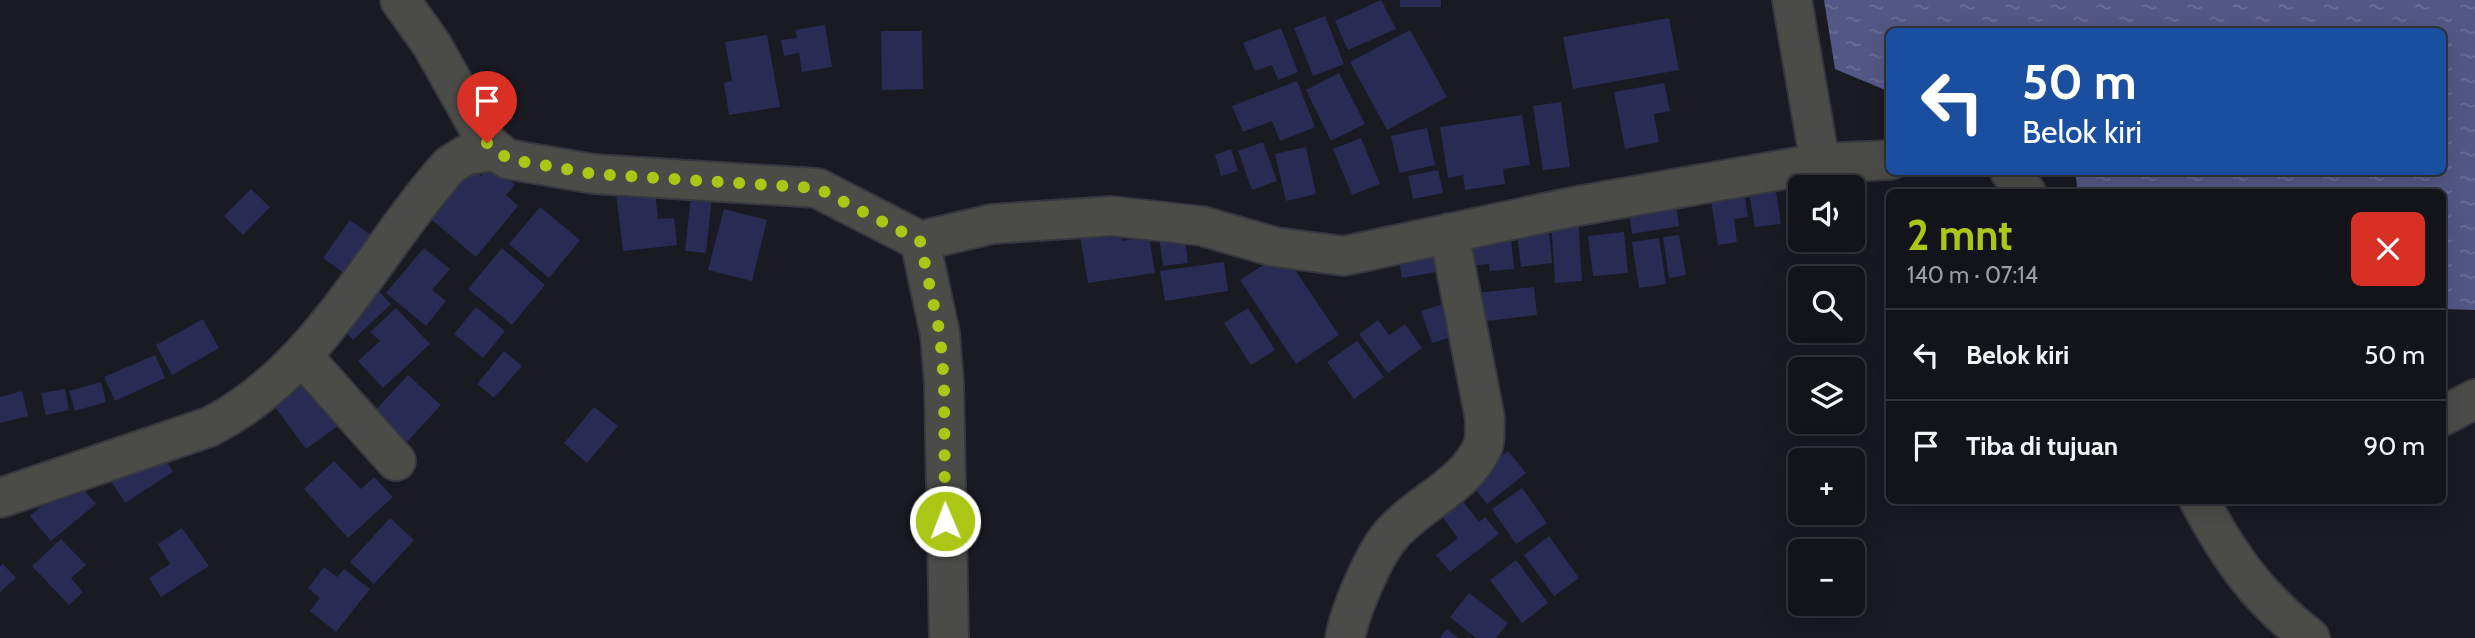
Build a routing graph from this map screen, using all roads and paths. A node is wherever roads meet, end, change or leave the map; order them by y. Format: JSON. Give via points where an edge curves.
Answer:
{"nodes":[{"id":1,"x":400,"y":0,"type":"edge"},
{"id":2,"x":1792,"y":0,"type":"edge"},
{"id":3,"x":494,"y":151,"type":"junction"},
{"id":4,"x":1886,"y":160,"type":"edge"},
{"id":5,"x":1820,"y":163,"type":"junction"},
{"id":6,"x":2012,"y":175,"type":"edge"},
{"id":7,"x":2024,"y":189,"type":"edge"},
{"id":8,"x":1449,"y":233,"type":"junction"},
{"id":9,"x":920,"y":241,"type":"junction"},
{"id":10,"x":302,"y":356,"type":"junction"},
{"id":11,"x":2475,"y":399,"type":"edge"},
{"id":12,"x":2446,"y":414,"type":"edge"},
{"id":13,"x":396,"y":461,"type":"dead end"},
{"id":14,"x":0,"y":498,"type":"edge"},
{"id":15,"x":2201,"y":504,"type":"edge"},
{"id":16,"x":949,"y":638,"type":"edge"},
{"id":17,"x":1345,"y":638,"type":"edge"},
{"id":18,"x":2310,"y":638,"type":"edge"}],
"edges":[{"from":1,"to":3,"type":"street"},
{"from":2,"to":5,"type":"street"},
{"from":3,"to":9,"type":"street","via":[[508,159],[594,174],[817,188]]},
{"from":3,"to":10,"type":"street","via":[[466,155],[450,165]]},
{"from":4,"to":5,"type":"street"},
{"from":5,"to":8,"type":"street"},
{"from":6,"to":7,"type":"street"},
{"from":8,"to":9,"type":"street","via":[[1344,256],[1275,247],[1202,226],[1112,216],[992,224]]},
{"from":8,"to":17,"type":"street","via":[[1485,419],[1484,444],[1467,471],[1389,537]]},
{"from":9,"to":16,"type":"street","via":[[940,334],[944,383]]},
{"from":10,"to":13,"type":"street"},
{"from":10,"to":14,"type":"street","via":[[257,399],[209,427]]},
{"from":11,"to":12,"type":"street"},
{"from":15,"to":18,"type":"street","via":[[2253,587]]}]}
